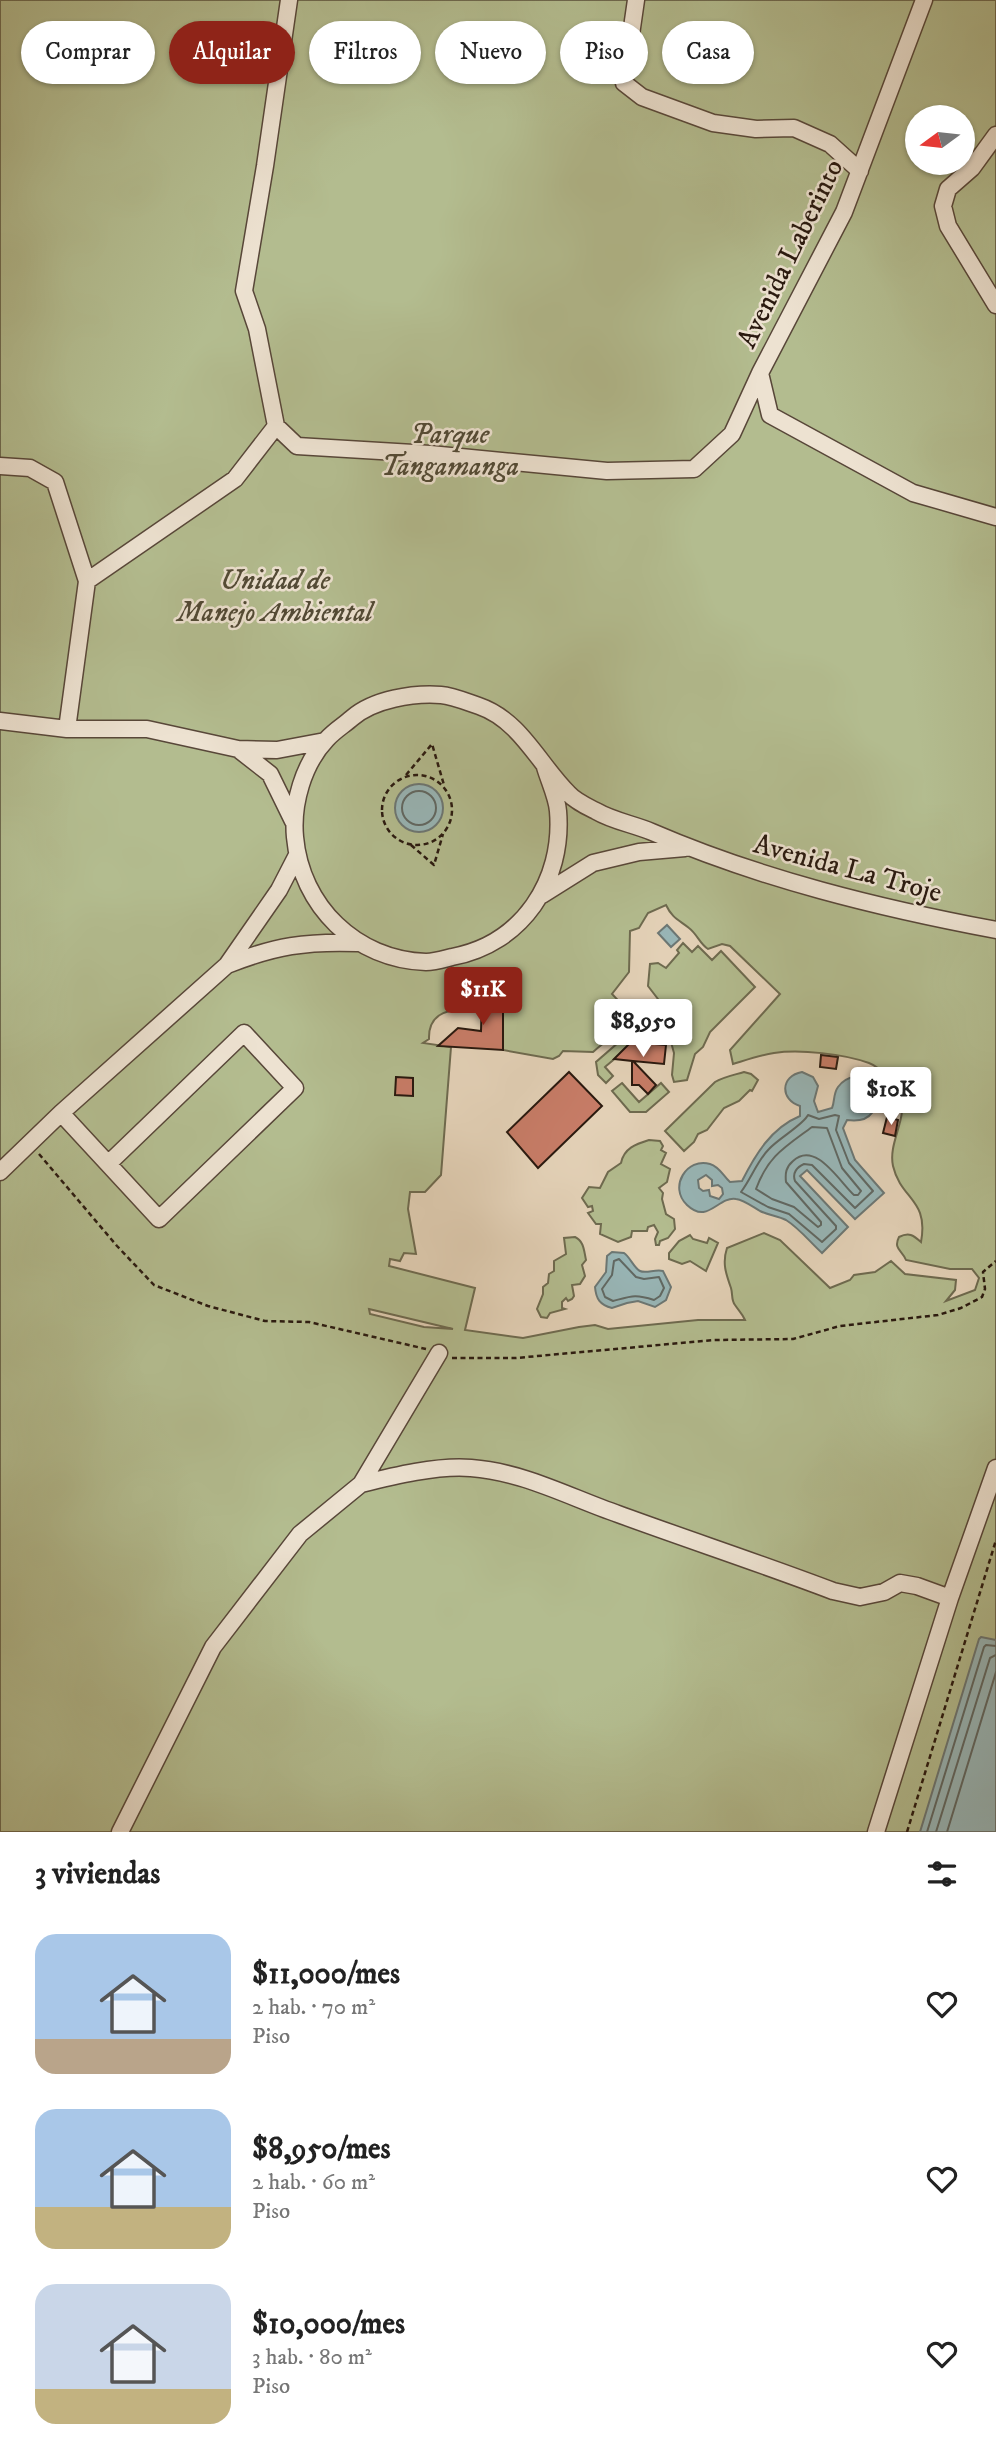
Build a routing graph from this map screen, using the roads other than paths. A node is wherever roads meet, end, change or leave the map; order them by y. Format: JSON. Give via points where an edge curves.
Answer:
{"nodes":[{"id":1,"x":289,"y":0,"type":"edge"},
{"id":2,"x":636,"y":0,"type":"edge"},
{"id":3,"x":924,"y":0,"type":"edge"},
{"id":4,"x":996,"y":135,"type":"edge"},
{"id":5,"x":860,"y":171,"type":"junction"},
{"id":6,"x":996,"y":305,"type":"edge"},
{"id":7,"x":760,"y":373,"type":"junction"},
{"id":8,"x":276,"y":426,"type":"junction"},
{"id":9,"x":0,"y":466,"type":"edge"},
{"id":10,"x":996,"y":517,"type":"edge"},
{"id":11,"x":87,"y":581,"type":"junction"},
{"id":12,"x":0,"y":721,"type":"edge"},
{"id":13,"x":67,"y":729,"type":"junction"},
{"id":14,"x":325,"y":741,"type":"junction"},
{"id":15,"x":238,"y":749,"type":"junction"},
{"id":16,"x":545,"y":767,"type":"junction"},
{"id":17,"x":293,"y":821,"type":"junction"},
{"id":18,"x":688,"y":848,"type":"junction"},
{"id":19,"x":296,"y":857,"type":"junction"},
{"id":20,"x":542,"y":895,"type":"junction"},
{"id":21,"x":996,"y":930,"type":"edge"},
{"id":22,"x":358,"y":943,"type":"junction"},
{"id":23,"x":226,"y":965,"type":"junction"},
{"id":24,"x":61,"y":1113,"type":"junction"},
{"id":25,"x":108,"y":1164,"type":"junction"},
{"id":26,"x":0,"y":1172,"type":"edge"},
{"id":27,"x":439,"y":1353,"type":"road end"},
{"id":28,"x":996,"y":1468,"type":"edge"},
{"id":29,"x":361,"y":1484,"type":"junction"},
{"id":30,"x":950,"y":1598,"type":"junction"},
{"id":31,"x":121,"y":1832,"type":"edge"},
{"id":32,"x":876,"y":1832,"type":"edge"}],
"edges":[{"from":1,"to":8,"type":"street","via":[[244,291],[257,329]]},
{"from":2,"to":5,"type":"street","via":[[624,83],[642,97],[713,123],[794,128],[830,145]]},
{"from":3,"to":5,"type":"street","name":"Avenida Laberinto"},
{"from":4,"to":6,"type":"street","via":[[972,168],[948,189],[943,206],[948,226]]},
{"from":5,"to":7,"type":"street","name":"Avenida Laberinto","via":[[844,212]]},
{"from":7,"to":8,"type":"street","via":[[732,434],[694,469],[607,471],[297,446]]},
{"from":7,"to":10,"type":"street","name":"Avenida Laberinto","via":[[770,415],[912,493]]},
{"from":8,"to":11,"type":"street","via":[[235,479]]},
{"from":9,"to":11,"type":"street","via":[[30,468],[55,482]]},
{"from":11,"to":13,"type":"street"},
{"from":12,"to":13,"type":"street"},
{"from":13,"to":15,"type":"street","via":[[147,729]]},
{"from":14,"to":15,"type":"street","via":[[277,750]]},
{"from":14,"to":16,"type":"street","name":"Avenida La Troje","via":[[358,713],[398,697],[442,695],[492,713],[519,732]]},
{"from":14,"to":17,"type":"street","via":[[303,778]]},
{"from":15,"to":17,"type":"street","via":[[270,774]]},
{"from":16,"to":18,"type":"street","name":"Avenida La Troje","via":[[571,797],[600,814]]},
{"from":16,"to":20,"type":"street","via":[[558,809],[557,853]]},
{"from":17,"to":19,"type":"street"},
{"from":18,"to":20,"type":"street","name":"Avenida La Troje","via":[[639,852],[593,863]]},
{"from":18,"to":21,"type":"street","name":"Avenida La Troje","via":[[898,910]]},
{"from":19,"to":22,"type":"street","via":[[316,901],[330,920]]},
{"from":19,"to":23,"type":"street","via":[[279,890]]},
{"from":20,"to":22,"type":"street","via":[[513,930],[474,953],[429,962],[392,957]]},
{"from":22,"to":23,"type":"street","via":[[289,945]]},
{"from":23,"to":24,"type":"street"},
{"from":24,"to":25,"type":"street"},
{"from":24,"to":26,"type":"street"},
{"from":25,"to":25,"type":"street","via":[[159,1219],[295,1088],[244,1033]]},
{"from":27,"to":29,"type":"street"},
{"from":28,"to":30,"type":"street"},
{"from":29,"to":30,"type":"street","via":[[446,1467],[517,1476],[833,1591],[860,1597],[900,1583]]},
{"from":29,"to":31,"type":"street","via":[[300,1534],[213,1647]]},
{"from":30,"to":32,"type":"street"}]}
